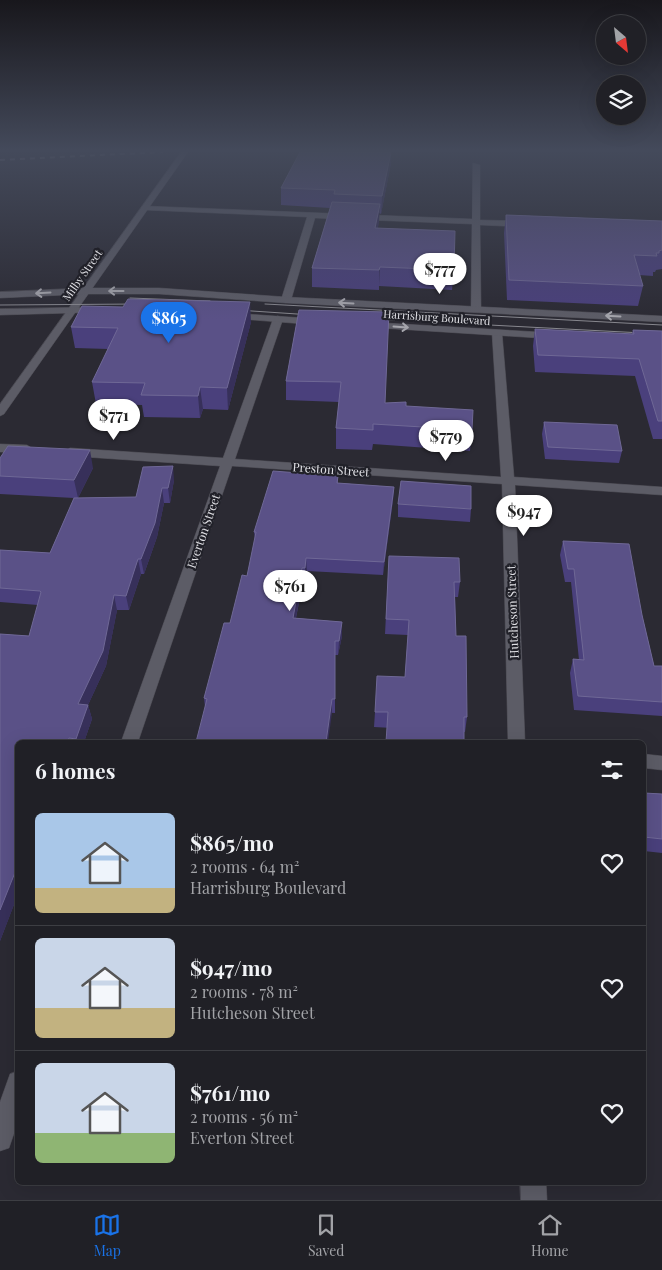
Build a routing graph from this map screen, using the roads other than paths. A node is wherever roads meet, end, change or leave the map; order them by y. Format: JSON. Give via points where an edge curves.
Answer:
{"nodes":[{"id":1,"x":145,"y":208,"type":"joint"},
{"id":2,"x":476,"y":208,"type":"edge"},
{"id":3,"x":312,"y":215,"type":"junction"},
{"id":4,"x":476,"y":222,"type":"junction"},
{"id":5,"x":535,"y":224,"type":"edge"},
{"id":6,"x":86,"y":291,"type":"junction"},
{"id":7,"x":0,"y":295,"type":"edge"},
{"id":8,"x":286,"y":300,"type":"junction"},
{"id":9,"x":476,"y":309,"type":"junction"},
{"id":10,"x":73,"y":310,"type":"junction"},
{"id":11,"x":112,"y":310,"type":"edge"},
{"id":12,"x":0,"y":312,"type":"edge"},
{"id":13,"x":220,"y":315,"type":"edge"},
{"id":14,"x":278,"y":319,"type":"junction"},
{"id":15,"x":662,"y":319,"type":"edge"},
{"id":16,"x":328,"y":322,"type":"edge"},
{"id":17,"x":358,"y":324,"type":"edge"},
{"id":18,"x":497,"y":333,"type":"junction"},
{"id":19,"x":565,"y":336,"type":"edge"},
{"id":20,"x":0,"y":412,"type":"edge"},
{"id":21,"x":0,"y":448,"type":"edge"},
{"id":22,"x":42,"y":450,"type":"edge"},
{"id":23,"x":62,"y":452,"type":"edge"},
{"id":24,"x":227,"y":462,"type":"junction"},
{"id":25,"x":508,"y":480,"type":"junction"},
{"id":26,"x":662,"y":491,"type":"edge"},
{"id":27,"x":130,"y":740,"type":"edge"},
{"id":28,"x":517,"y":740,"type":"edge"},
{"id":29,"x":646,"y":761,"type":"edge"},
{"id":30,"x":662,"y":763,"type":"edge"},
{"id":31,"x":15,"y":1092,"type":"edge"},
{"id":32,"x":0,"y":1139,"type":"edge"},
{"id":33,"x":533,"y":1185,"type":"edge"},
{"id":34,"x":534,"y":1200,"type":"edge"}],
"edges":[{"from":1,"to":3,"type":"street"},
{"from":1,"to":6,"type":"street","name":"Milby Street"},
{"from":2,"to":4,"type":"street"},
{"from":3,"to":4,"type":"street"},
{"from":3,"to":8,"type":"street"},
{"from":4,"to":5,"type":"street"},
{"from":4,"to":9,"type":"street"},
{"from":6,"to":7,"type":"street","name":"Harrisburg Boulevard","one_way":true},
{"from":8,"to":6,"type":"street","name":"Harrisburg Boulevard","one_way":true,"via":[[158,291]]},
{"from":6,"to":10,"type":"street","name":"Milby Street"},
{"from":9,"to":8,"type":"street","name":"Harrisburg Boulevard","one_way":true},
{"from":15,"to":9,"type":"street","name":"Harrisburg Boulevard","one_way":true},
{"from":10,"to":11,"type":"street"},
{"from":10,"to":12,"type":"street"},
{"from":10,"to":20,"type":"street","name":"Milby Street"},
{"from":13,"to":14,"type":"street"},
{"from":14,"to":16,"type":"street"},
{"from":14,"to":24,"type":"street","name":"Everton Street"},
{"from":17,"to":18,"type":"street","name":"Harrisburg Boulevard","one_way":true},
{"from":18,"to":19,"type":"street","name":"Harrisburg Boulevard"},
{"from":18,"to":25,"type":"street","name":"Hutcheson Street"},
{"from":21,"to":22,"type":"street"},
{"from":23,"to":24,"type":"street","name":"Preston Street"},
{"from":24,"to":25,"type":"street","name":"Preston Street"},
{"from":24,"to":27,"type":"street","name":"Everton Street"},
{"from":25,"to":26,"type":"street","name":"Preston Street"},
{"from":25,"to":28,"type":"street","name":"Hutcheson Street"},
{"from":29,"to":30,"type":"street"},
{"from":31,"to":32,"type":"street"},
{"from":33,"to":34,"type":"street"}]}
